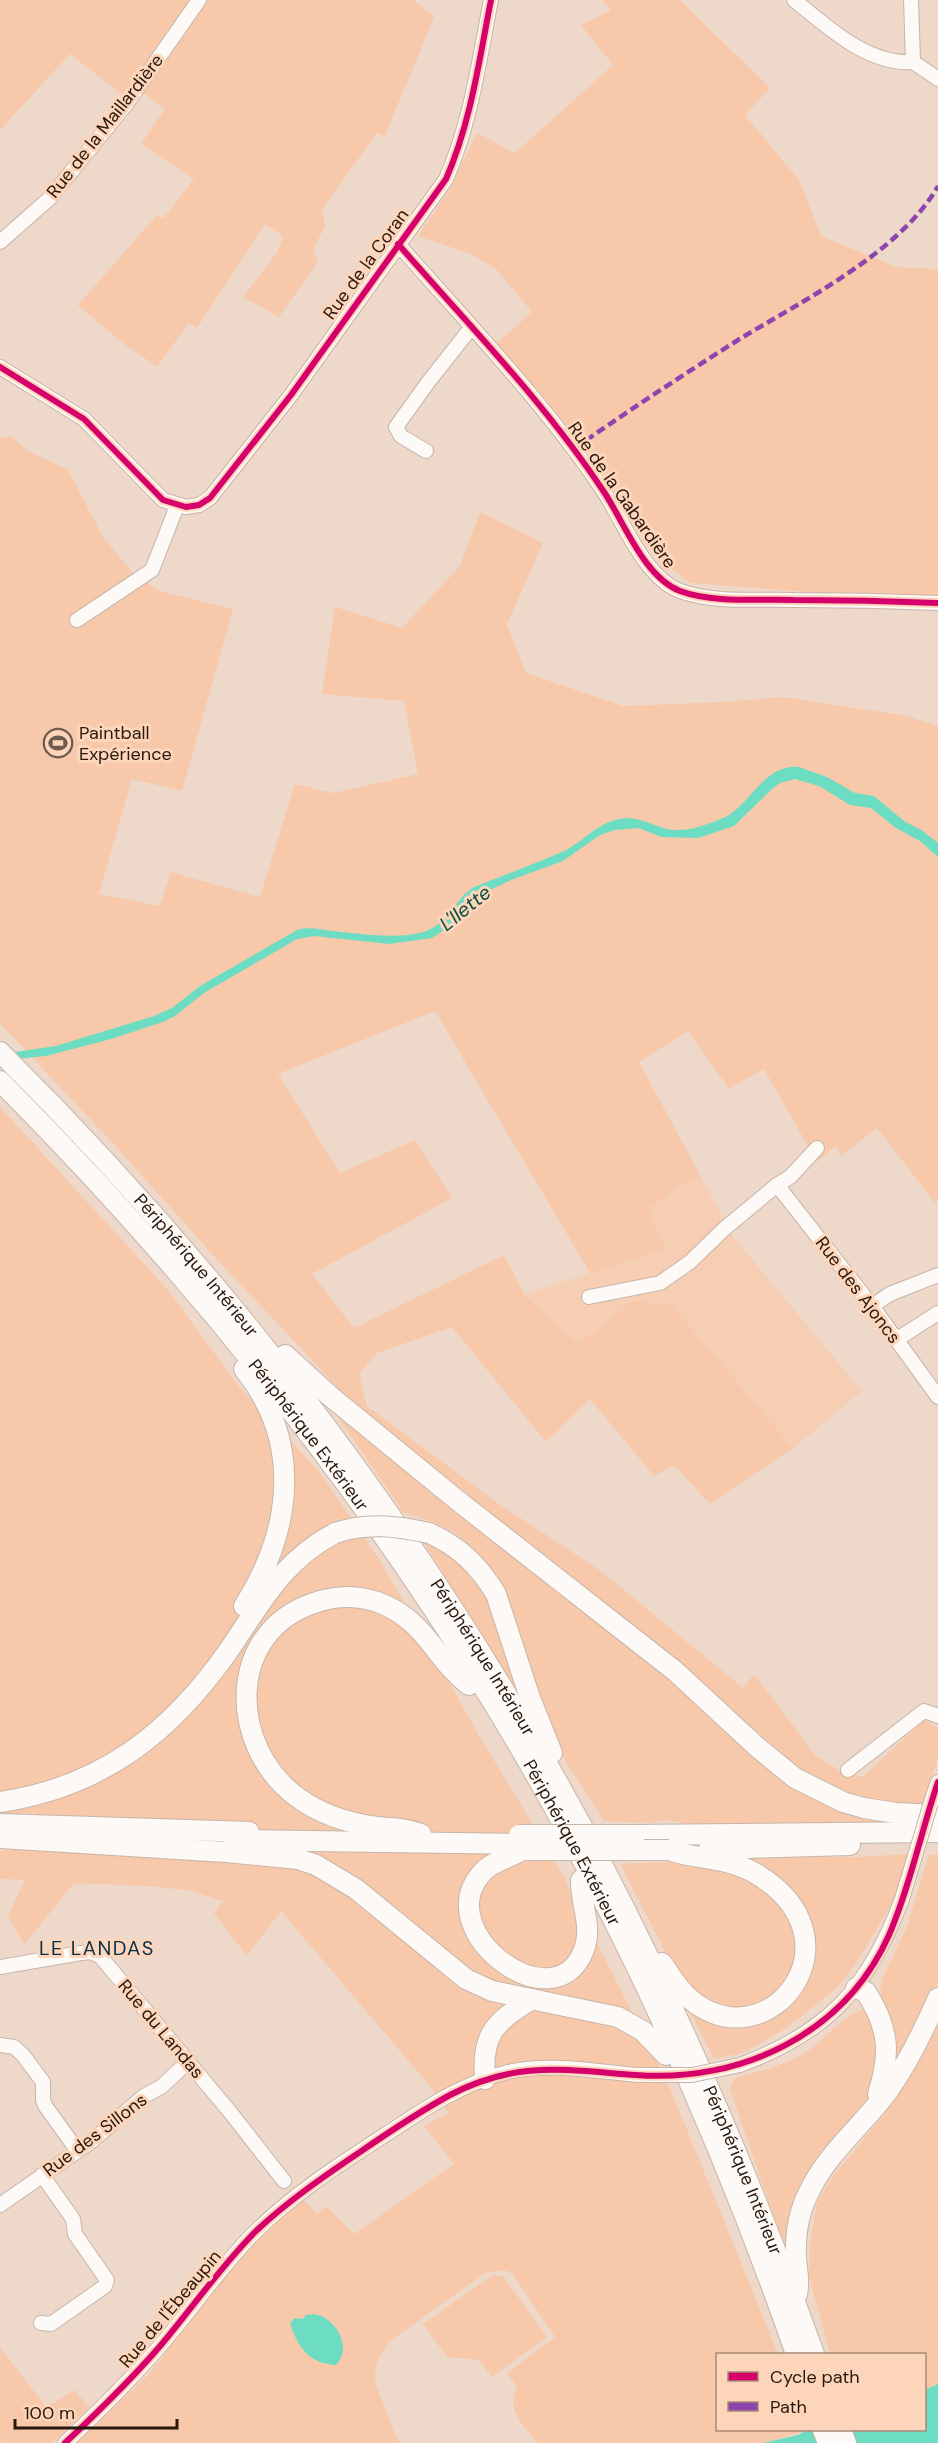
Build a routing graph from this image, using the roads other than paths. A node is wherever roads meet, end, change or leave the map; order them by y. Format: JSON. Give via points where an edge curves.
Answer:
{"nodes":[{"id":1,"x":199,"y":0,"type":"edge"},
{"id":2,"x":491,"y":0,"type":"edge"},
{"id":3,"x":795,"y":0,"type":"edge"},
{"id":4,"x":911,"y":0,"type":"edge"},
{"id":5,"x":913,"y":62,"type":"junction"},
{"id":6,"x":938,"y":79,"type":"edge"},
{"id":7,"x":0,"y":242,"type":"edge"},
{"id":8,"x":398,"y":244,"type":"junction"},
{"id":9,"x":471,"y":328,"type":"junction"},
{"id":10,"x":0,"y":367,"type":"edge"},
{"id":11,"x":426,"y":451,"type":"dead end"},
{"id":12,"x":177,"y":506,"type":"junction"},
{"id":13,"x":938,"y":603,"type":"edge"},
{"id":14,"x":77,"y":620,"type":"dead end"},
{"id":15,"x":0,"y":1052,"type":"edge"},
{"id":16,"x":1,"y":1082,"type":"edge"},
{"id":17,"x":817,"y":1148,"type":"dead end"},
{"id":18,"x":777,"y":1185,"type":"junction"},
{"id":19,"x":938,"y":1275,"type":"edge"},
{"id":20,"x":209,"y":1278,"type":"junction"},
{"id":21,"x":589,"y":1297,"type":"dead end"},
{"id":22,"x":872,"y":1306,"type":"junction"},
{"id":23,"x":938,"y":1313,"type":"edge"},
{"id":24,"x":220,"y":1321,"type":"junction"},
{"id":25,"x":896,"y":1340,"type":"junction"},
{"id":26,"x":938,"y":1397,"type":"edge"},
{"id":27,"x":411,"y":1574,"type":"junction"},
{"id":28,"x":469,"y":1685,"type":"junction"},
{"id":29,"x":196,"y":1692,"type":"junction"},
{"id":30,"x":938,"y":1716,"type":"edge"},
{"id":31,"x":848,"y":1770,"type":"dead end"},
{"id":32,"x":553,"y":1776,"type":"junction"},
{"id":33,"x":938,"y":1782,"type":"edge"},
{"id":34,"x":0,"y":1802,"type":"edge"},
{"id":35,"x":936,"y":1805,"type":"edge"},
{"id":36,"x":0,"y":1824,"type":"edge"},
{"id":37,"x":938,"y":1832,"type":"edge"},
{"id":38,"x":68,"y":1835,"type":"junction"},
{"id":39,"x":106,"y":1836,"type":"junction"},
{"id":40,"x":0,"y":1837,"type":"edge"},
{"id":41,"x":413,"y":1839,"type":"junction"},
{"id":42,"x":638,"y":1839,"type":"junction"},
{"id":43,"x":865,"y":1844,"type":"junction"},
{"id":44,"x":938,"y":1844,"type":"edge"},
{"id":45,"x":523,"y":1845,"type":"junction"},
{"id":46,"x":669,"y":1850,"type":"junction"},
{"id":47,"x":581,"y":1880,"type":"junction"},
{"id":48,"x":646,"y":1950,"type":"junction"},
{"id":49,"x":0,"y":1967,"type":"edge"},
{"id":50,"x":856,"y":1988,"type":"junction"},
{"id":51,"x":938,"y":1998,"type":"edge"},
{"id":52,"x":532,"y":1999,"type":"junction"},
{"id":53,"x":0,"y":2045,"type":"edge"},
{"id":54,"x":666,"y":2055,"type":"junction"},
{"id":55,"x":188,"y":2062,"type":"junction"},
{"id":56,"x":485,"y":2079,"type":"junction"},
{"id":57,"x":873,"y":2108,"type":"junction"},
{"id":58,"x":714,"y":2138,"type":"junction"},
{"id":59,"x":77,"y":2150,"type":"junction"},
{"id":60,"x":42,"y":2175,"type":"junction"},
{"id":61,"x":284,"y":2181,"type":"dead end"},
{"id":62,"x":0,"y":2205,"type":"edge"},
{"id":63,"x":795,"y":2301,"type":"junction"},
{"id":64,"x":41,"y":2323,"type":"dead end"},
{"id":65,"x":795,"y":2353,"type":"edge"},
{"id":66,"x":813,"y":2353,"type":"edge"},
{"id":67,"x":65,"y":2443,"type":"edge"}],
"edges":[{"from":1,"to":7,"type":"street","name":"Rue de la Maillardière","via":[[127,103],[50,198]]},
{"from":2,"to":8,"type":"street","name":"Rue de la Coran","via":[[460,147],[446,179]]},
{"from":3,"to":5,"type":"street","via":[[865,51],[896,63]]},
{"from":4,"to":5,"type":"street"},
{"from":5,"to":6,"type":"street"},
{"from":8,"to":9,"type":"street","name":"Rue de la Gabardière"},
{"from":8,"to":12,"type":"street","name":"Rue de la Coran","via":[[227,479],[210,498],[192,506]]},
{"from":9,"to":11,"type":"street","via":[[396,428],[401,436]]},
{"from":9,"to":13,"type":"street","name":"Rue de la Gabardière","via":[[575,448],[650,567],[673,588],[693,595],[752,599]]},
{"from":10,"to":12,"type":"street","via":[[84,419],[155,493]]},
{"from":12,"to":14,"type":"street","via":[[152,570]]},
{"from":15,"to":20,"type":"highway","name":"Périphérique Intérieur","via":[[142,1201]]},
{"from":16,"to":24,"type":"highway","name":"Périphérique Extérieur","via":[[120,1206]]},
{"from":17,"to":18,"type":"street","via":[[790,1178]]},
{"from":18,"to":21,"type":"street","via":[[690,1262],[660,1283]]},
{"from":18,"to":22,"type":"street","name":"Rue des Ajoncs"},
{"from":19,"to":22,"type":"street","via":[[890,1294]]},
{"from":20,"to":32,"type":"highway","name":"Périphérique Intérieur","via":[[308,1401],[376,1495],[486,1663]]},
{"from":20,"to":35,"type":"highway","via":[[228,1286],[285,1355],[330,1396],[675,1671],[795,1778],[864,1808],[896,1813]]},
{"from":22,"to":25,"type":"street","name":"Rue des Ajoncs"},
{"from":23,"to":25,"type":"street"},
{"from":24,"to":27,"type":"highway","name":"Périphérique Extérieur","via":[[294,1412]]},
{"from":24,"to":29,"type":"highway","via":[[225,1344],[249,1374],[274,1420],[284,1457],[285,1493],[269,1557],[249,1598],[202,1672]]},
{"from":25,"to":26,"type":"street","name":"Rue des Ajoncs"},
{"from":27,"to":28,"type":"highway","via":[[406,1584]]},
{"from":27,"to":58,"type":"highway","name":"Périphérique Extérieur","via":[[479,1680],[583,1862]]},
{"from":28,"to":41,"type":"highway","via":[[418,1626],[382,1604],[356,1598],[330,1598],[291,1614],[268,1635],[251,1664],[245,1689],[250,1730],[266,1764],[285,1787],[329,1816],[409,1829]]},
{"from":28,"to":47,"type":"highway"},
{"from":29,"to":32,"type":"highway","bridge":true,"via":[[273,1583],[302,1553],[335,1533],[363,1526],[398,1526],[429,1533],[467,1556],[496,1594],[552,1754]]},
{"from":29,"to":34,"type":"highway","via":[[143,1745],[105,1768],[73,1784]]},
{"from":30,"to":31,"type":"street","via":[[924,1711]]},
{"from":32,"to":48,"type":"highway","name":"Périphérique Intérieur"},
{"from":33,"to":35,"type":"street","name":"Rue de l'Ébeaupin"},
{"from":35,"to":50,"type":"street","name":"Rue de l'Ébeaupin","bridge":true,"via":[[888,1936]]},
{"from":36,"to":38,"type":"highway"},
{"from":37,"to":42,"type":"highway"},
{"from":38,"to":39,"type":"highway"},
{"from":38,"to":40,"type":"highway"},
{"from":39,"to":41,"type":"highway"},
{"from":39,"to":52,"type":"highway","via":[[298,1859],[316,1865],[356,1889],[466,1979],[492,1991]]},
{"from":41,"to":45,"type":"highway"},
{"from":42,"to":43,"type":"highway"},
{"from":42,"to":45,"type":"highway","bridge":true},
{"from":43,"to":44,"type":"highway"},
{"from":43,"to":46,"type":"highway"},
{"from":45,"to":46,"type":"highway","bridge":true},
{"from":45,"to":47,"type":"highway","via":[[486,1868],[475,1881],[469,1902],[472,1922],[483,1943],[514,1970],[538,1978],[553,1977],[577,1963],[587,1937]]},
{"from":46,"to":48,"type":"highway","via":[[730,1862],[767,1881],[799,1918],[805,1936],[804,1960],[795,1984],[779,2002],[754,2014],[735,2016],[690,1999],[659,1959]]},
{"from":47,"to":54,"type":"highway"},
{"from":48,"to":63,"type":"highway","name":"Périphérique Intérieur","via":[[729,2136]]},
{"from":49,"to":55,"type":"street","name":"Rue du Landas","via":[[90,1952],[100,1956]]},
{"from":50,"to":56,"type":"street","name":"Rue de l'Ébeaupin","bridge":true,"via":[[822,2023],[792,2043],[740,2065],[692,2075],[543,2068]]},
{"from":50,"to":57,"type":"highway","via":[[866,1992],[883,2024],[885,2070]]},
{"from":51,"to":57,"type":"highway","via":[[901,2070]]},
{"from":52,"to":54,"type":"highway","via":[[618,2017],[643,2031]]},
{"from":52,"to":56,"type":"highway","via":[[489,2035],[484,2054]]},
{"from":53,"to":59,"type":"street","via":[[14,2047],[43,2082],[46,2107]]},
{"from":54,"to":58,"type":"highway","via":[[694,2116]]},
{"from":55,"to":59,"type":"street","name":"Rue des Sillons"},
{"from":55,"to":61,"type":"street","name":"Rue du Landas"},
{"from":56,"to":67,"type":"street","name":"Rue de l'Ébeaupin","via":[[423,2110],[298,2194],[254,2234],[129,2381]]},
{"from":57,"to":63,"type":"highway","via":[[808,2192],[796,2232],[799,2285]]},
{"from":58,"to":65,"type":"highway","name":"Périphérique Extérieur"},
{"from":59,"to":60,"type":"street","name":"Rue des Sillons"},
{"from":60,"to":62,"type":"street","name":"Rue des Sillons"},
{"from":60,"to":64,"type":"street","via":[[73,2219],[75,2234],[107,2280],[105,2286],[51,2324]]},
{"from":63,"to":66,"type":"highway","name":"Périphérique Intérieur"}]}
